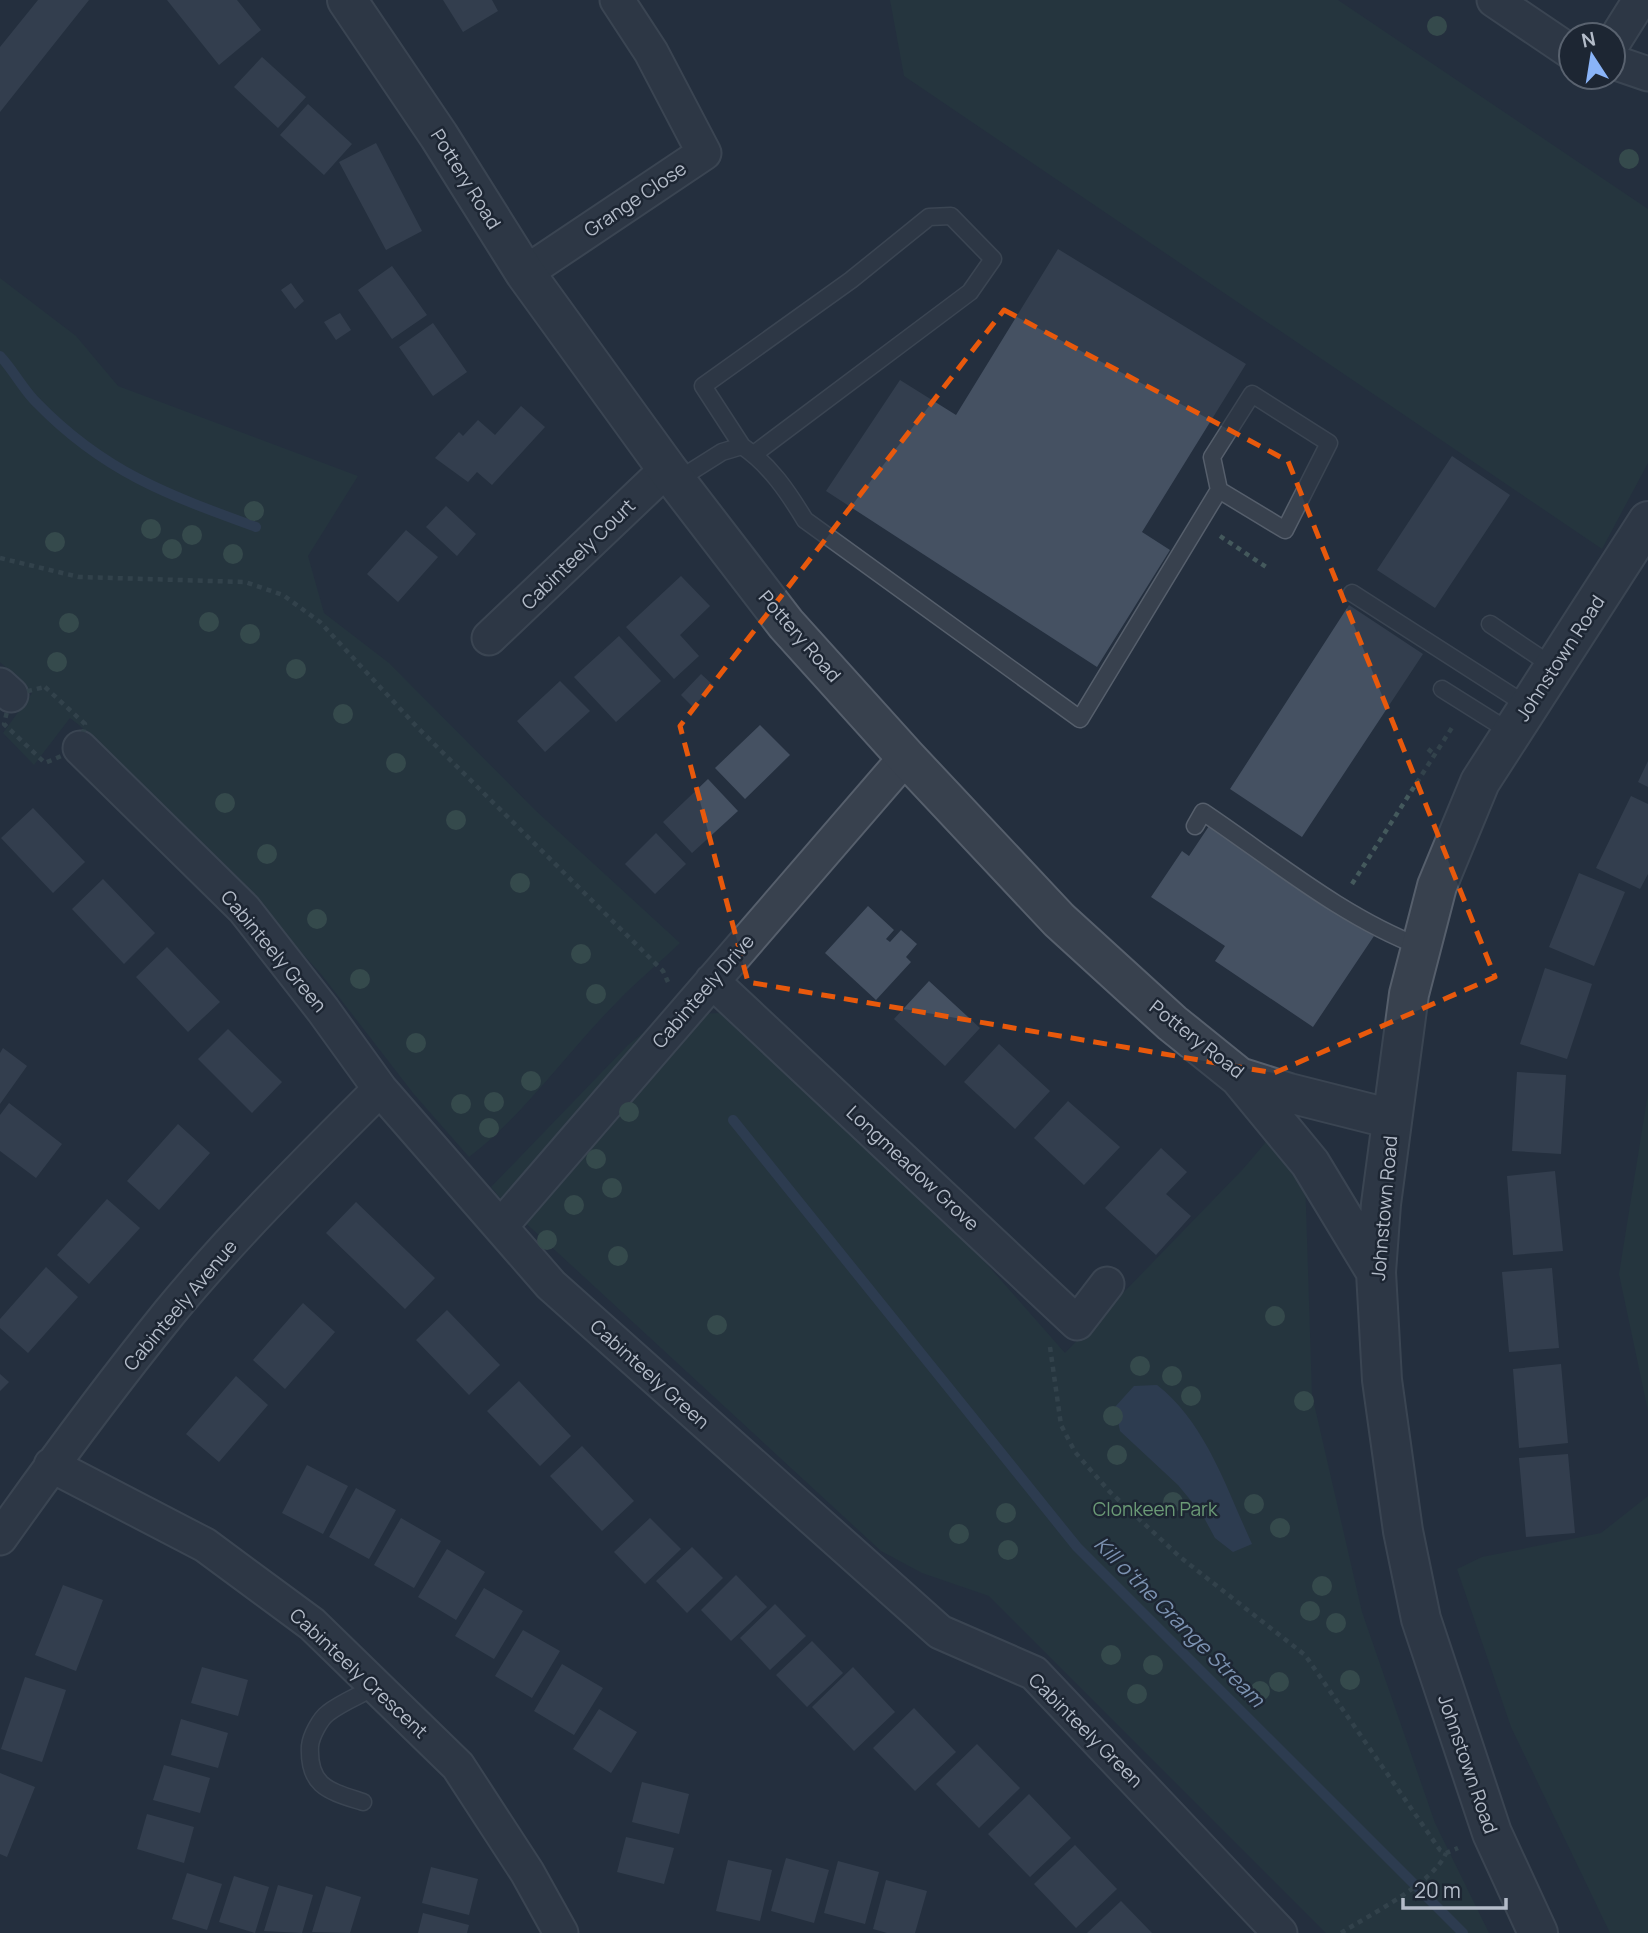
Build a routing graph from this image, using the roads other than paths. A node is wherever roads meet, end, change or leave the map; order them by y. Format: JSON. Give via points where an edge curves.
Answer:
{"nodes":[{"id":1,"x":347,"y":0,"type":"edge"},
{"id":2,"x":617,"y":0,"type":"edge"},
{"id":3,"x":1494,"y":0,"type":"edge"},
{"id":4,"x":1640,"y":0,"type":"edge"},
{"id":5,"x":1557,"y":43,"type":"edge"},
{"id":6,"x":1627,"y":53,"type":"edge"},
{"id":7,"x":525,"y":273,"type":"junction"},
{"id":8,"x":748,"y":450,"type":"junction"},
{"id":9,"x":671,"y":475,"type":"junction"},
{"id":10,"x":1219,"y":490,"type":"junction"},
{"id":11,"x":1648,"y":521,"type":"edge"},
{"id":12,"x":1352,"y":593,"type":"dead end"},
{"id":13,"x":1490,"y":624,"type":"dead end"},
{"id":14,"x":489,"y":638,"type":"dead end"},
{"id":15,"x":1554,"y":667,"type":"junction"},
{"id":16,"x":1442,"y":689,"type":"dead end"},
{"id":17,"x":1520,"y":720,"type":"junction"},
{"id":18,"x":80,"y":748,"type":"road end"},
{"id":19,"x":906,"y":757,"type":"junction"},
{"id":20,"x":1195,"y":826,"type":"dead end"},
{"id":21,"x":1421,"y":947,"type":"junction"},
{"id":22,"x":701,"y":993,"type":"junction"},
{"id":23,"x":1239,"y":1077,"type":"junction"},
{"id":24,"x":380,"y":1088,"type":"junction"},
{"id":25,"x":1392,"y":1119,"type":"junction"},
{"id":26,"x":500,"y":1226,"type":"junction"},
{"id":27,"x":1376,"y":1272,"type":"junction"},
{"id":28,"x":1107,"y":1284,"type":"dead end"},
{"id":29,"x":51,"y":1465,"type":"junction"},
{"id":30,"x":0,"y":1538,"type":"edge"},
{"id":31,"x":376,"y":1686,"type":"junction"},
{"id":32,"x":363,"y":1802,"type":"dead end"},
{"id":33,"x":561,"y":1933,"type":"edge"},
{"id":34,"x":1280,"y":1933,"type":"edge"},
{"id":35,"x":1538,"y":1933,"type":"edge"}],
"edges":[{"from":1,"to":7,"type":"street","name":"Pottery Road"},
{"from":2,"to":7,"type":"street","name":"Grange Close","via":[[651,52],[704,153]]},
{"from":3,"to":5,"type":"street"},
{"from":4,"to":6,"type":"street"},
{"from":7,"to":9,"type":"street","name":"Pottery Road"},
{"from":8,"to":8,"type":"lane","via":[[703,386],[929,218],[951,216],[993,259],[970,292]]},
{"from":8,"to":9,"type":"lane","via":[[722,452]]},
{"from":8,"to":10,"type":"lane","via":[[787,489],[804,520],[1080,719]]},
{"from":9,"to":14,"type":"street","name":"Cabinteely Court"},
{"from":9,"to":19,"type":"street","name":"Pottery Road","via":[[786,624]]},
{"from":10,"to":10,"type":"lane","via":[[1285,530],[1329,443],[1252,394],[1212,457]]},
{"from":11,"to":15,"type":"street","name":"Johnstown Road"},
{"from":12,"to":17,"type":"lane"},
{"from":13,"to":15,"type":"lane"},
{"from":15,"to":17,"type":"street","name":"Johnstown Road"},
{"from":16,"to":17,"type":"lane","via":[[1465,704]]},
{"from":17,"to":21,"type":"street","name":"Johnstown Road","via":[[1476,794],[1437,886]]},
{"from":18,"to":24,"type":"street","name":"Cabinteely Green","via":[[244,909]]},
{"from":19,"to":22,"type":"street","name":"Cabinteely Drive"},
{"from":19,"to":23,"type":"street","name":"Pottery Road","via":[[1059,920]]},
{"from":20,"to":21,"type":"lane","via":[[1203,811],[1387,934]]},
{"from":21,"to":25,"type":"street","name":"Johnstown Road","via":[[1409,994]]},
{"from":22,"to":26,"type":"street","name":"Cabinteely Drive"},
{"from":22,"to":28,"type":"street","name":"Longmeadow Grove","via":[[1077,1322]]},
{"from":23,"to":25,"type":"street","name":"Pottery Road"},
{"from":23,"to":27,"type":"street","via":[[1310,1163]]},
{"from":24,"to":26,"type":"street","name":"Cabinteely Green"},
{"from":24,"to":29,"type":"street","name":"Cabinteely Avenue","via":[[287,1182],[170,1312]]},
{"from":25,"to":27,"type":"street","name":"Johnstown Road"},
{"from":26,"to":34,"type":"street","name":"Cabinteely Green","via":[[551,1285],[940,1632],[1034,1673]]},
{"from":27,"to":35,"type":"street","name":"Johnstown Road","via":[[1382,1380],[1403,1531],[1421,1619],[1492,1833]]},
{"from":29,"to":30,"type":"street","name":"Cabinteely Avenue"},
{"from":29,"to":31,"type":"street","name":"Cabinteely Crescent","via":[[205,1545],[313,1624]]},
{"from":31,"to":32,"type":"lane","via":[[326,1714],[311,1740],[309,1767],[314,1778],[332,1792]]},
{"from":31,"to":33,"type":"street","name":"Cabinteely Crescent","via":[[458,1766]]}]}
